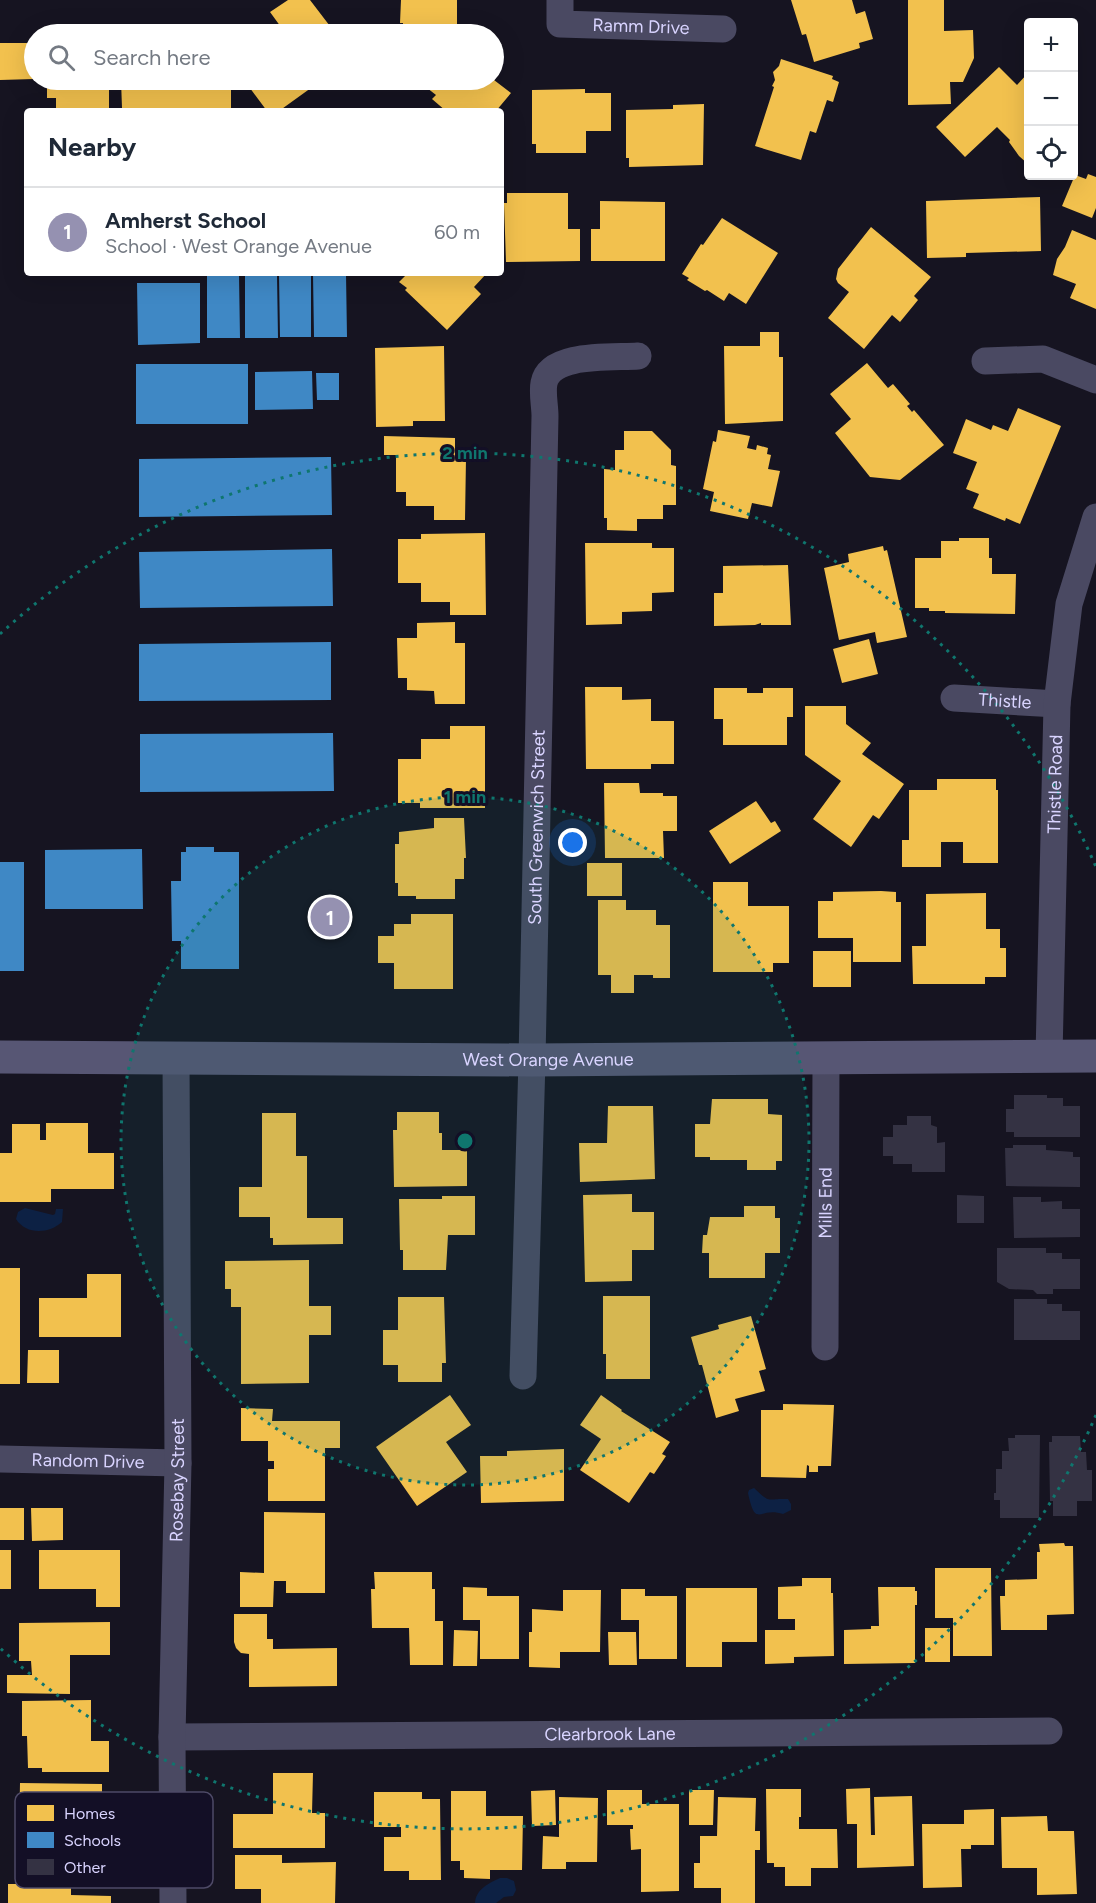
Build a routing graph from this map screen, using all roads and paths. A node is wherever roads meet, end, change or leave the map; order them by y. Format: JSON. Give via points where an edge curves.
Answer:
{"nodes":[{"id":1,"x":560,"y":12,"type":"edge"},
{"id":2,"x":723,"y":29,"type":"dead end"},
{"id":3,"x":638,"y":357,"type":"dead end"},
{"id":4,"x":985,"y":361,"type":"dead end"},
{"id":5,"x":1096,"y":380,"type":"edge"},
{"id":6,"x":1096,"y":517,"type":"edge"},
{"id":7,"x":954,"y":698,"type":"dead end"},
{"id":8,"x":1057,"y":704,"type":"junction"},
{"id":9,"x":1049,"y":1056,"type":"junction"},
{"id":10,"x":1096,"y":1056,"type":"edge"},
{"id":11,"x":0,"y":1057,"type":"edge"},
{"id":12,"x":176,"y":1057,"type":"junction"},
{"id":13,"x":826,"y":1059,"type":"junction"},
{"id":14,"x":532,"y":1060,"type":"junction"},
{"id":15,"x":825,"y":1347,"type":"dead end"},
{"id":16,"x":523,"y":1376,"type":"dead end"},
{"id":17,"x":0,"y":1459,"type":"edge"},
{"id":18,"x":178,"y":1463,"type":"junction"},
{"id":19,"x":1049,"y":1731,"type":"dead end"},
{"id":20,"x":172,"y":1737,"type":"junction"},
{"id":21,"x":172,"y":1792,"type":"edge"},
{"id":22,"x":173,"y":1888,"type":"edge"},
{"id":23,"x":173,"y":1903,"type":"edge"}],
"edges":[{"from":1,"to":2,"type":"street","name":"Ramm Drive"},
{"from":3,"to":14,"type":"street","name":"South Greenwich Street","via":[[574,359],[554,367],[544,382]]},
{"from":4,"to":5,"type":"street","via":[[1043,359]]},
{"from":6,"to":8,"type":"street","name":"Thistle Road","via":[[1069,604]]},
{"from":7,"to":8,"type":"street","name":"Thistle"},
{"from":8,"to":9,"type":"street","name":"Thistle Road"},
{"from":9,"to":10,"type":"street","name":"West Orange Avenue"},
{"from":9,"to":13,"type":"street","name":"West Orange Avenue"},
{"from":11,"to":12,"type":"street","name":"West Orange Avenue"},
{"from":12,"to":14,"type":"street","name":"West Orange Avenue"},
{"from":12,"to":18,"type":"street","name":"Rosebay Street"},
{"from":13,"to":14,"type":"street","name":"West Orange Avenue"},
{"from":13,"to":15,"type":"street","name":"Mills End"},
{"from":14,"to":16,"type":"street","name":"South Greenwich Street"},
{"from":17,"to":18,"type":"street","name":"Random Drive"},
{"from":18,"to":20,"type":"street","name":"Rosebay Street"},
{"from":19,"to":20,"type":"street","name":"Clearbrook Lane"},
{"from":20,"to":21,"type":"street","name":"Rosebay Street"},
{"from":22,"to":23,"type":"street","name":"Rosebay Street"}]}
